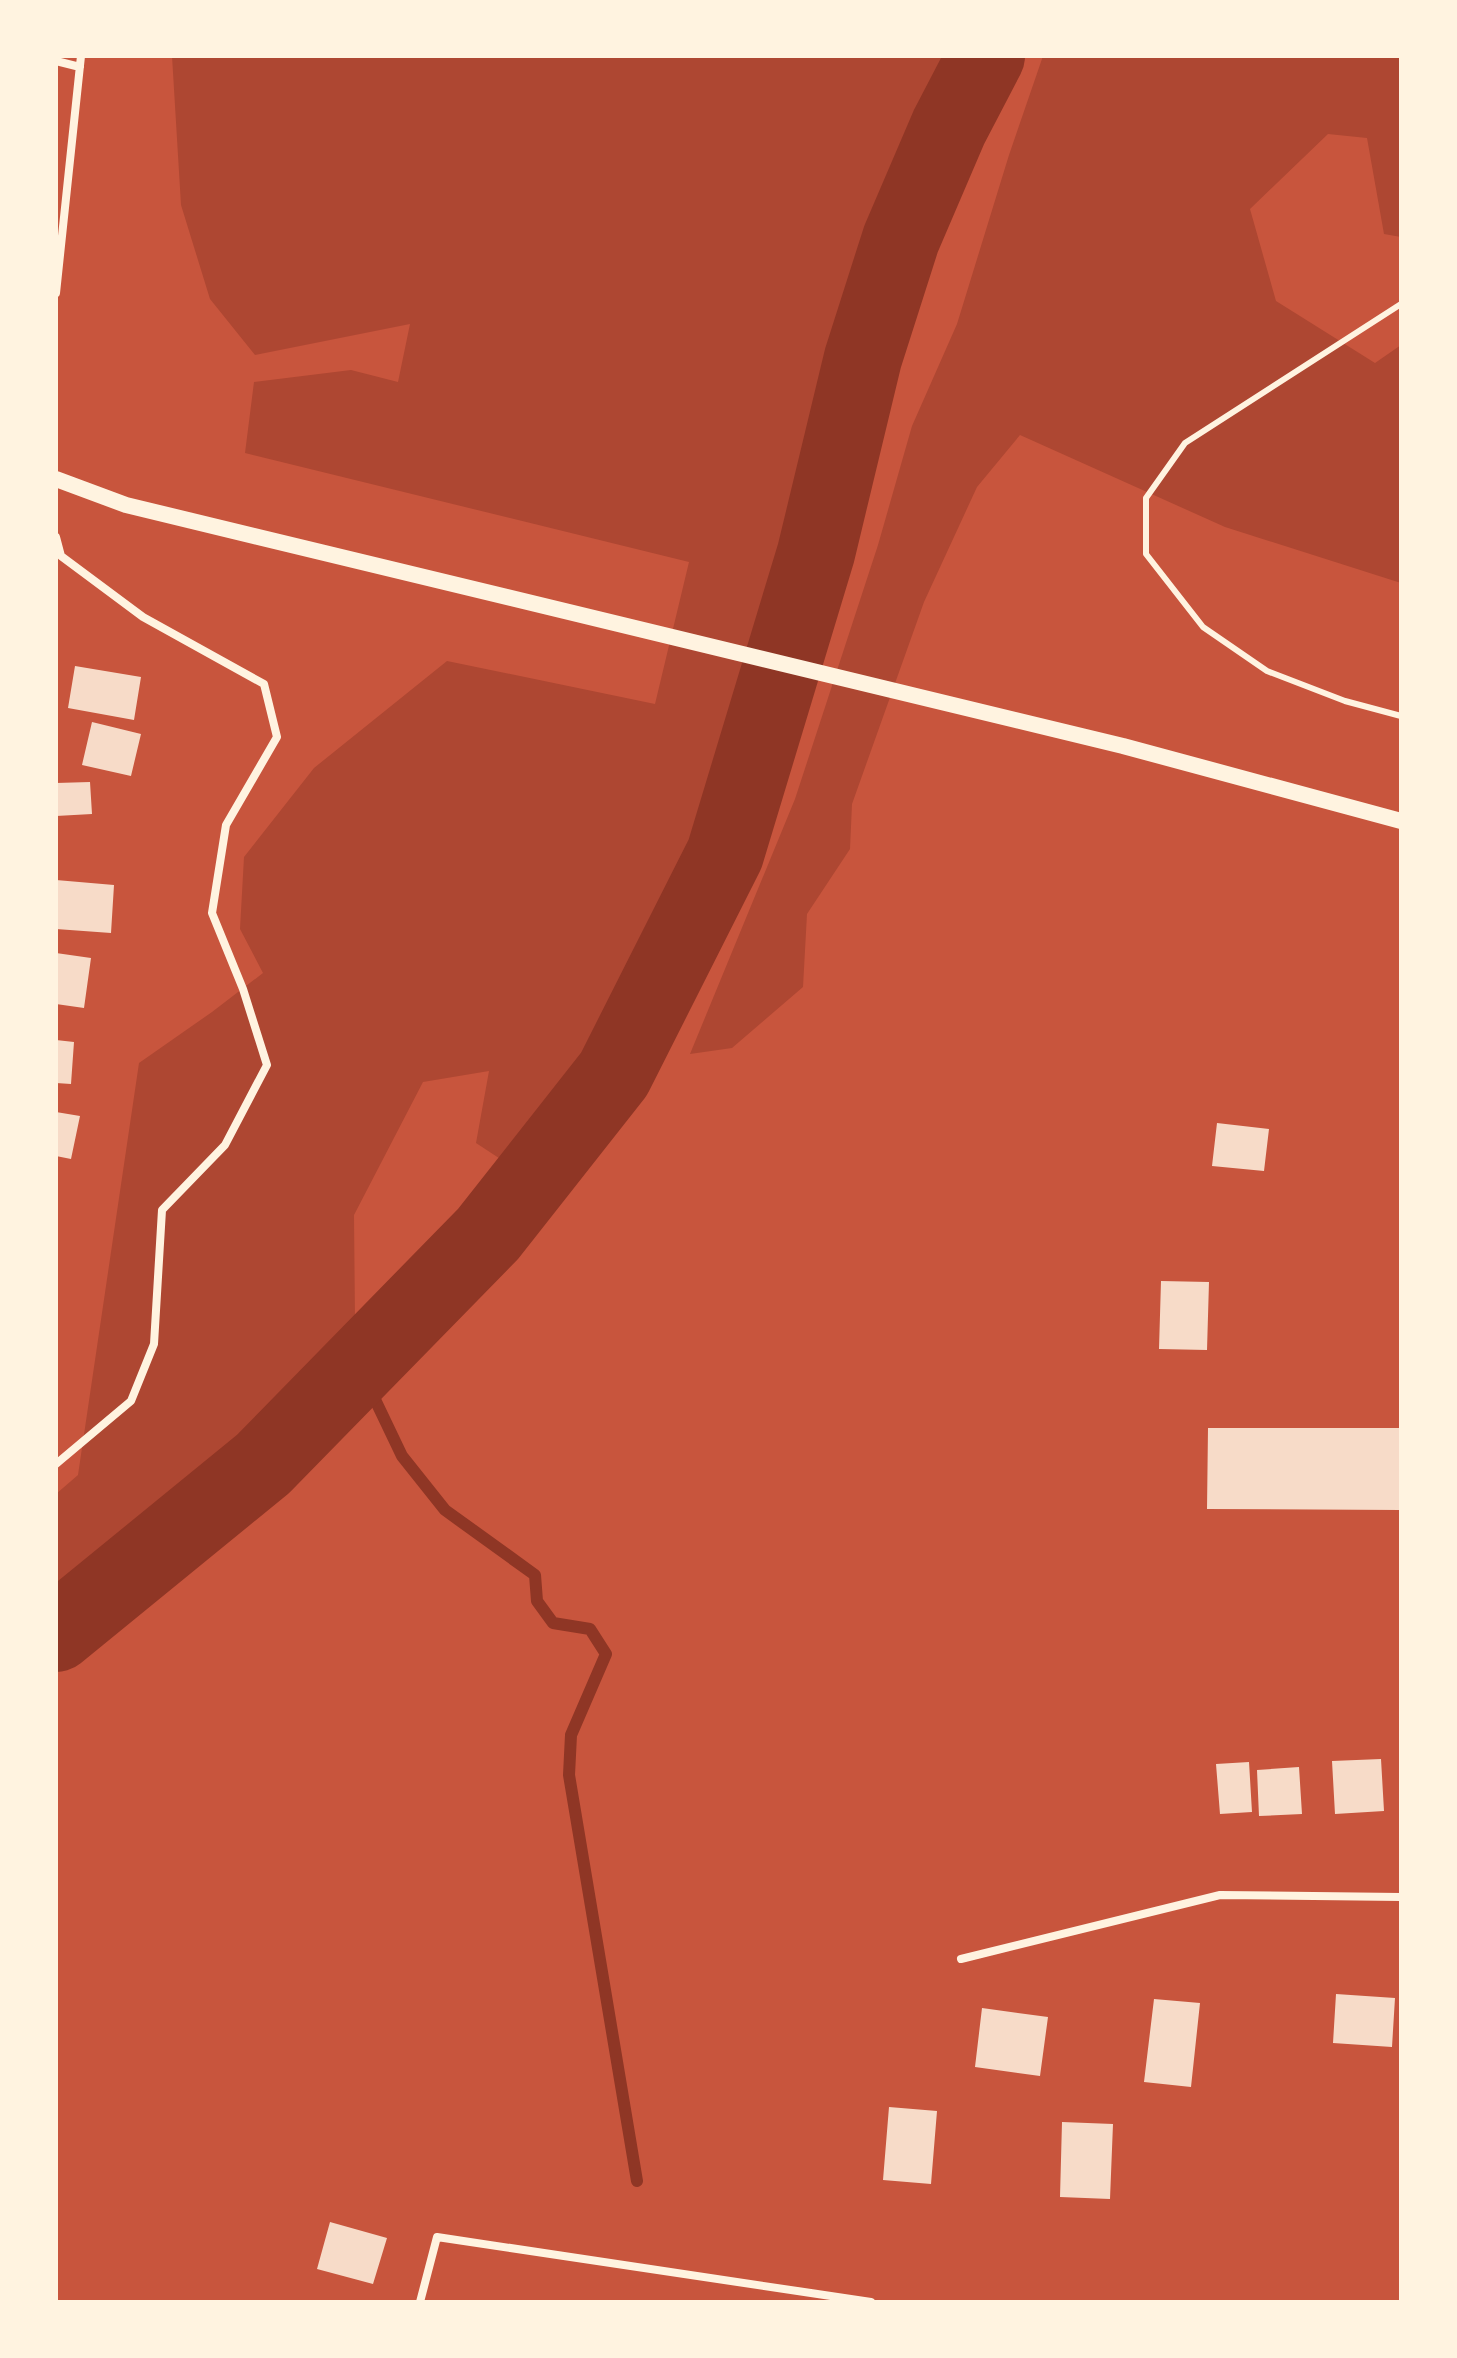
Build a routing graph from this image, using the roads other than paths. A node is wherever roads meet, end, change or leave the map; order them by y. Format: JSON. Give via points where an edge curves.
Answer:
{"nodes":[{"id":1,"x":81,"y":56,"type":"edge"},
{"id":2,"x":56,"y":61,"type":"edge"},
{"id":3,"x":80,"y":67,"type":"junction"},
{"id":4,"x":56,"y":293,"type":"edge"},
{"id":5,"x":1401,"y":304,"type":"edge"},
{"id":6,"x":56,"y":479,"type":"edge"},
{"id":7,"x":56,"y":537,"type":"edge"},
{"id":8,"x":1401,"y":716,"type":"edge"},
{"id":9,"x":1401,"y":821,"type":"edge"},
{"id":10,"x":56,"y":1464,"type":"edge"},
{"id":11,"x":1401,"y":1897,"type":"edge"},
{"id":12,"x":961,"y":1959,"type":"dead end"},
{"id":13,"x":420,"y":2302,"type":"edge"},
{"id":14,"x":871,"y":2302,"type":"edge"}],
"edges":[{"from":1,"to":3,"type":"street"},
{"from":2,"to":3,"type":"street"},
{"from":3,"to":4,"type":"street"},
{"from":5,"to":8,"type":"lane","via":[[1185,443],[1146,498],[1146,554],[1203,627],[1267,671]]},
{"from":6,"to":9,"type":"main road","via":[[126,505],[1123,746]]},
{"from":7,"to":10,"type":"street","via":[[61,556],[143,617],[264,684],[277,737],[226,825],[212,913],[267,1065],[225,1145],[162,1210],[154,1344],[131,1401]]},
{"from":11,"to":12,"type":"street","via":[[1220,1895]]},
{"from":13,"to":14,"type":"street","via":[[437,2237]]}]}
